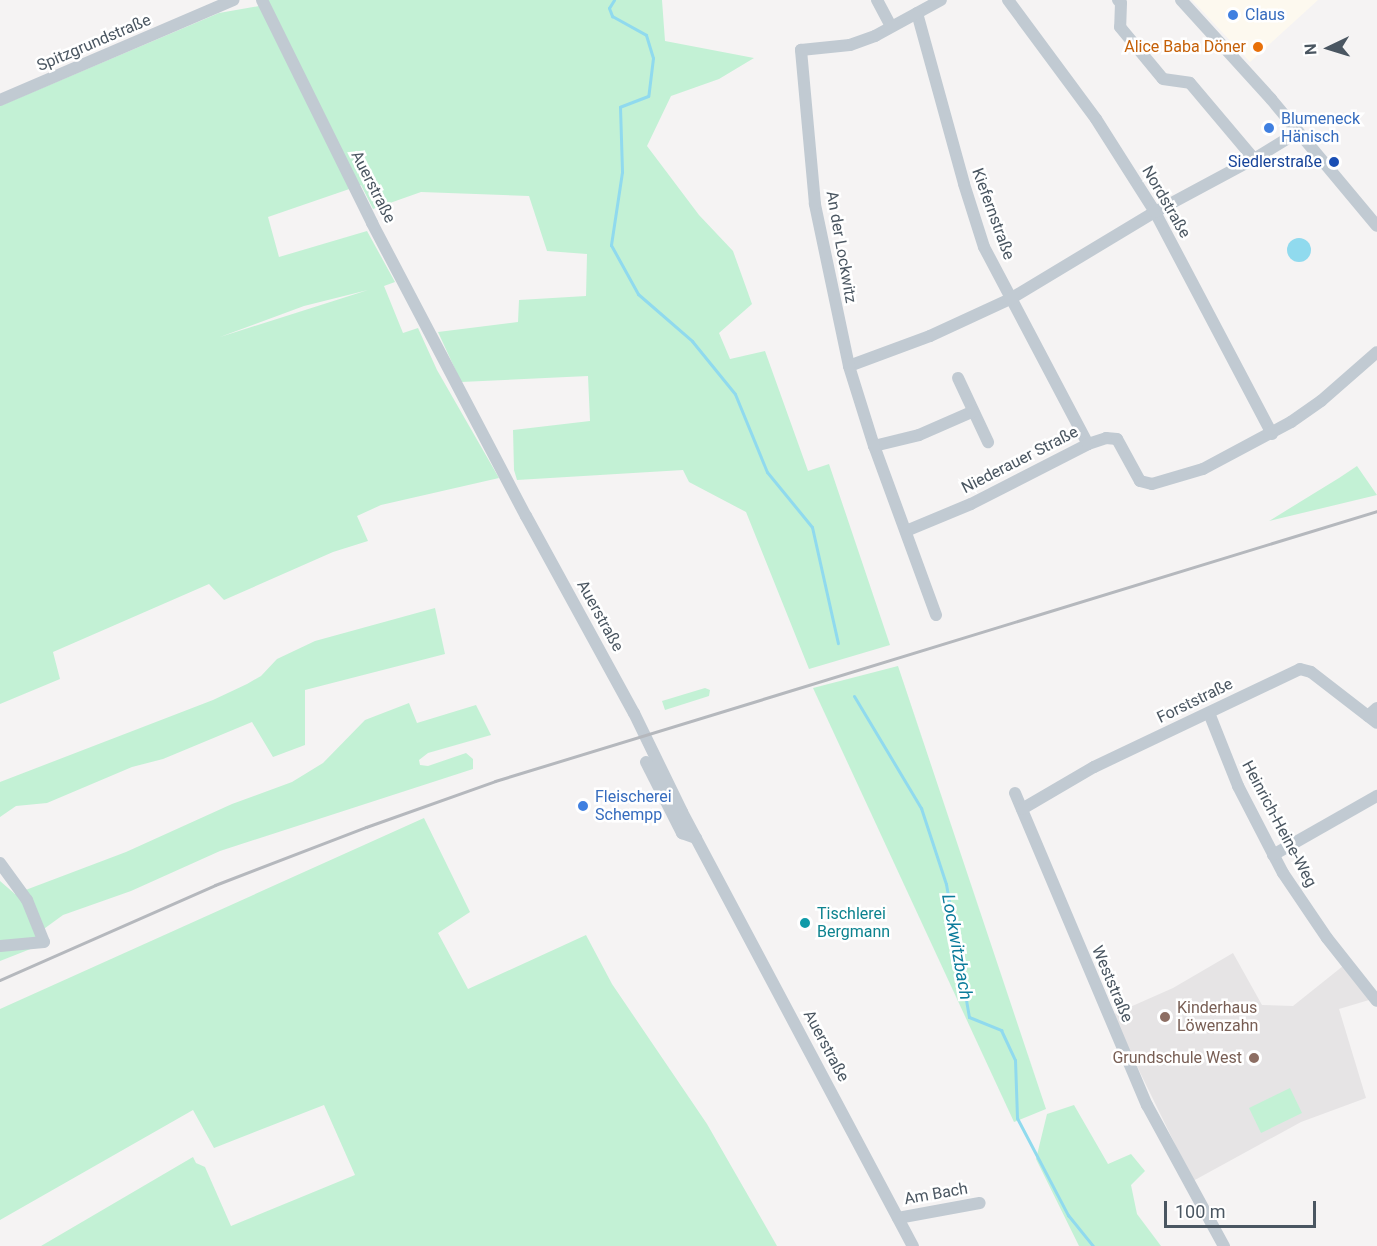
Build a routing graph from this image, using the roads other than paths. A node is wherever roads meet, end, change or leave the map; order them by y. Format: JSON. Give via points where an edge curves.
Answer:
{"nodes":[{"id":1,"x":233,"y":0,"type":"edge"},
{"id":2,"x":262,"y":0,"type":"edge"},
{"id":3,"x":877,"y":0,"type":"edge"},
{"id":4,"x":941,"y":0,"type":"edge"},
{"id":5,"x":1008,"y":0,"type":"edge"},
{"id":6,"x":1118,"y":0,"type":"edge"},
{"id":7,"x":1181,"y":0,"type":"edge"},
{"id":8,"x":917,"y":13,"type":"junction"},
{"id":9,"x":891,"y":26,"type":"junction"},
{"id":10,"x":0,"y":100,"type":"edge"},
{"id":11,"x":1298,"y":132,"type":"junction"},
{"id":12,"x":1254,"y":159,"type":"junction"},
{"id":13,"x":1155,"y":212,"type":"junction"},
{"id":14,"x":1377,"y":226,"type":"edge"},
{"id":15,"x":1010,"y":299,"type":"junction"},
{"id":16,"x":1377,"y":352,"type":"edge"},
{"id":17,"x":849,"y":366,"type":"junction"},
{"id":18,"x":958,"y":378,"type":"dead end"},
{"id":19,"x":972,"y":412,"type":"junction"},
{"id":20,"x":1272,"y":434,"type":"junction"},
{"id":21,"x":988,"y":442,"type":"dead end"},
{"id":22,"x":1088,"y":444,"type":"junction"},
{"id":23,"x":874,"y":446,"type":"junction"},
{"id":24,"x":906,"y":531,"type":"junction"},
{"id":25,"x":936,"y":615,"type":"dead end"},
{"id":26,"x":1209,"y":713,"type":"junction"},
{"id":27,"x":1374,"y":716,"type":"edge"},
{"id":28,"x":646,"y":762,"type":"dead end"},
{"id":29,"x":1015,"y":793,"type":"dead end"},
{"id":30,"x":1377,"y":796,"type":"edge"},
{"id":31,"x":1022,"y":809,"type":"junction"},
{"id":32,"x":696,"y":838,"type":"junction"},
{"id":33,"x":1273,"y":855,"type":"junction"},
{"id":34,"x":0,"y":863,"type":"edge"},
{"id":35,"x":0,"y":946,"type":"edge"},
{"id":36,"x":1375,"y":992,"type":"edge"},
{"id":37,"x":980,"y":1203,"type":"dead end"},
{"id":38,"x":898,"y":1218,"type":"junction"},
{"id":39,"x":913,"y":1246,"type":"edge"},
{"id":40,"x":1224,"y":1246,"type":"edge"}],
"edges":[{"from":1,"to":10,"type":"street","name":"Spitzgrundstraße"},
{"from":2,"to":32,"type":"street","name":"Auerstraße","via":[[372,223],[634,713]]},
{"from":3,"to":9,"type":"street"},
{"from":4,"to":8,"type":"street"},
{"from":5,"to":13,"type":"street","name":"Nordstraße","via":[[1096,119]]},
{"from":6,"to":12,"type":"street","via":[[1120,27],[1163,79],[1190,83]]},
{"from":7,"to":11,"type":"street"},
{"from":8,"to":9,"type":"street"},
{"from":8,"to":15,"type":"street","name":"Kiefernstraße","via":[[984,247]]},
{"from":9,"to":17,"type":"street","name":"An der Lockwitz","via":[[850,45],[801,50],[815,204]]},
{"from":11,"to":12,"type":"street"},
{"from":11,"to":14,"type":"street"},
{"from":12,"to":13,"type":"street"},
{"from":13,"to":15,"type":"street"},
{"from":13,"to":20,"type":"street","name":"Nordstraße"},
{"from":15,"to":17,"type":"street","via":[[930,336]]},
{"from":15,"to":22,"type":"street","name":"Kiefernstraße"},
{"from":16,"to":20,"type":"street","name":"Niederauer Straße","via":[[1321,401]]},
{"from":17,"to":23,"type":"street","name":"An der Lockwitz"},
{"from":18,"to":19,"type":"street"},
{"from":19,"to":21,"type":"street"},
{"from":19,"to":23,"type":"street","via":[[919,435]]},
{"from":20,"to":22,"type":"street","name":"Niederauer Straße","via":[[1203,469],[1152,484],[1140,481],[1117,439]]},
{"from":22,"to":24,"type":"street","name":"Niederauer Straße","via":[[971,504]]},
{"from":23,"to":24,"type":"street","name":"An der Lockwitz"},
{"from":24,"to":25,"type":"street","name":"An der Lockwitz"},
{"from":26,"to":27,"type":"street","name":"Forststraße","via":[[1289,672],[1306,669]]},
{"from":26,"to":31,"type":"street","name":"Forststraße","via":[[1094,767]]},
{"from":26,"to":33,"type":"street","name":"Heinrich-Heine-Weg","via":[[1238,786]]},
{"from":28,"to":32,"type":"street","via":[[682,833]]},
{"from":29,"to":31,"type":"street","name":"Weststraße"},
{"from":30,"to":33,"type":"street"},
{"from":31,"to":40,"type":"street","name":"Weststraße","via":[[1147,1105]]},
{"from":32,"to":38,"type":"street","name":"Auerstraße"},
{"from":33,"to":36,"type":"street","name":"Heinrich-Heine-Weg","via":[[1327,939]]},
{"from":34,"to":35,"type":"street","via":[[27,900],[45,942]]},
{"from":37,"to":38,"type":"street","name":"Am Bach"},
{"from":38,"to":39,"type":"street","name":"Auerstraße"}]}
